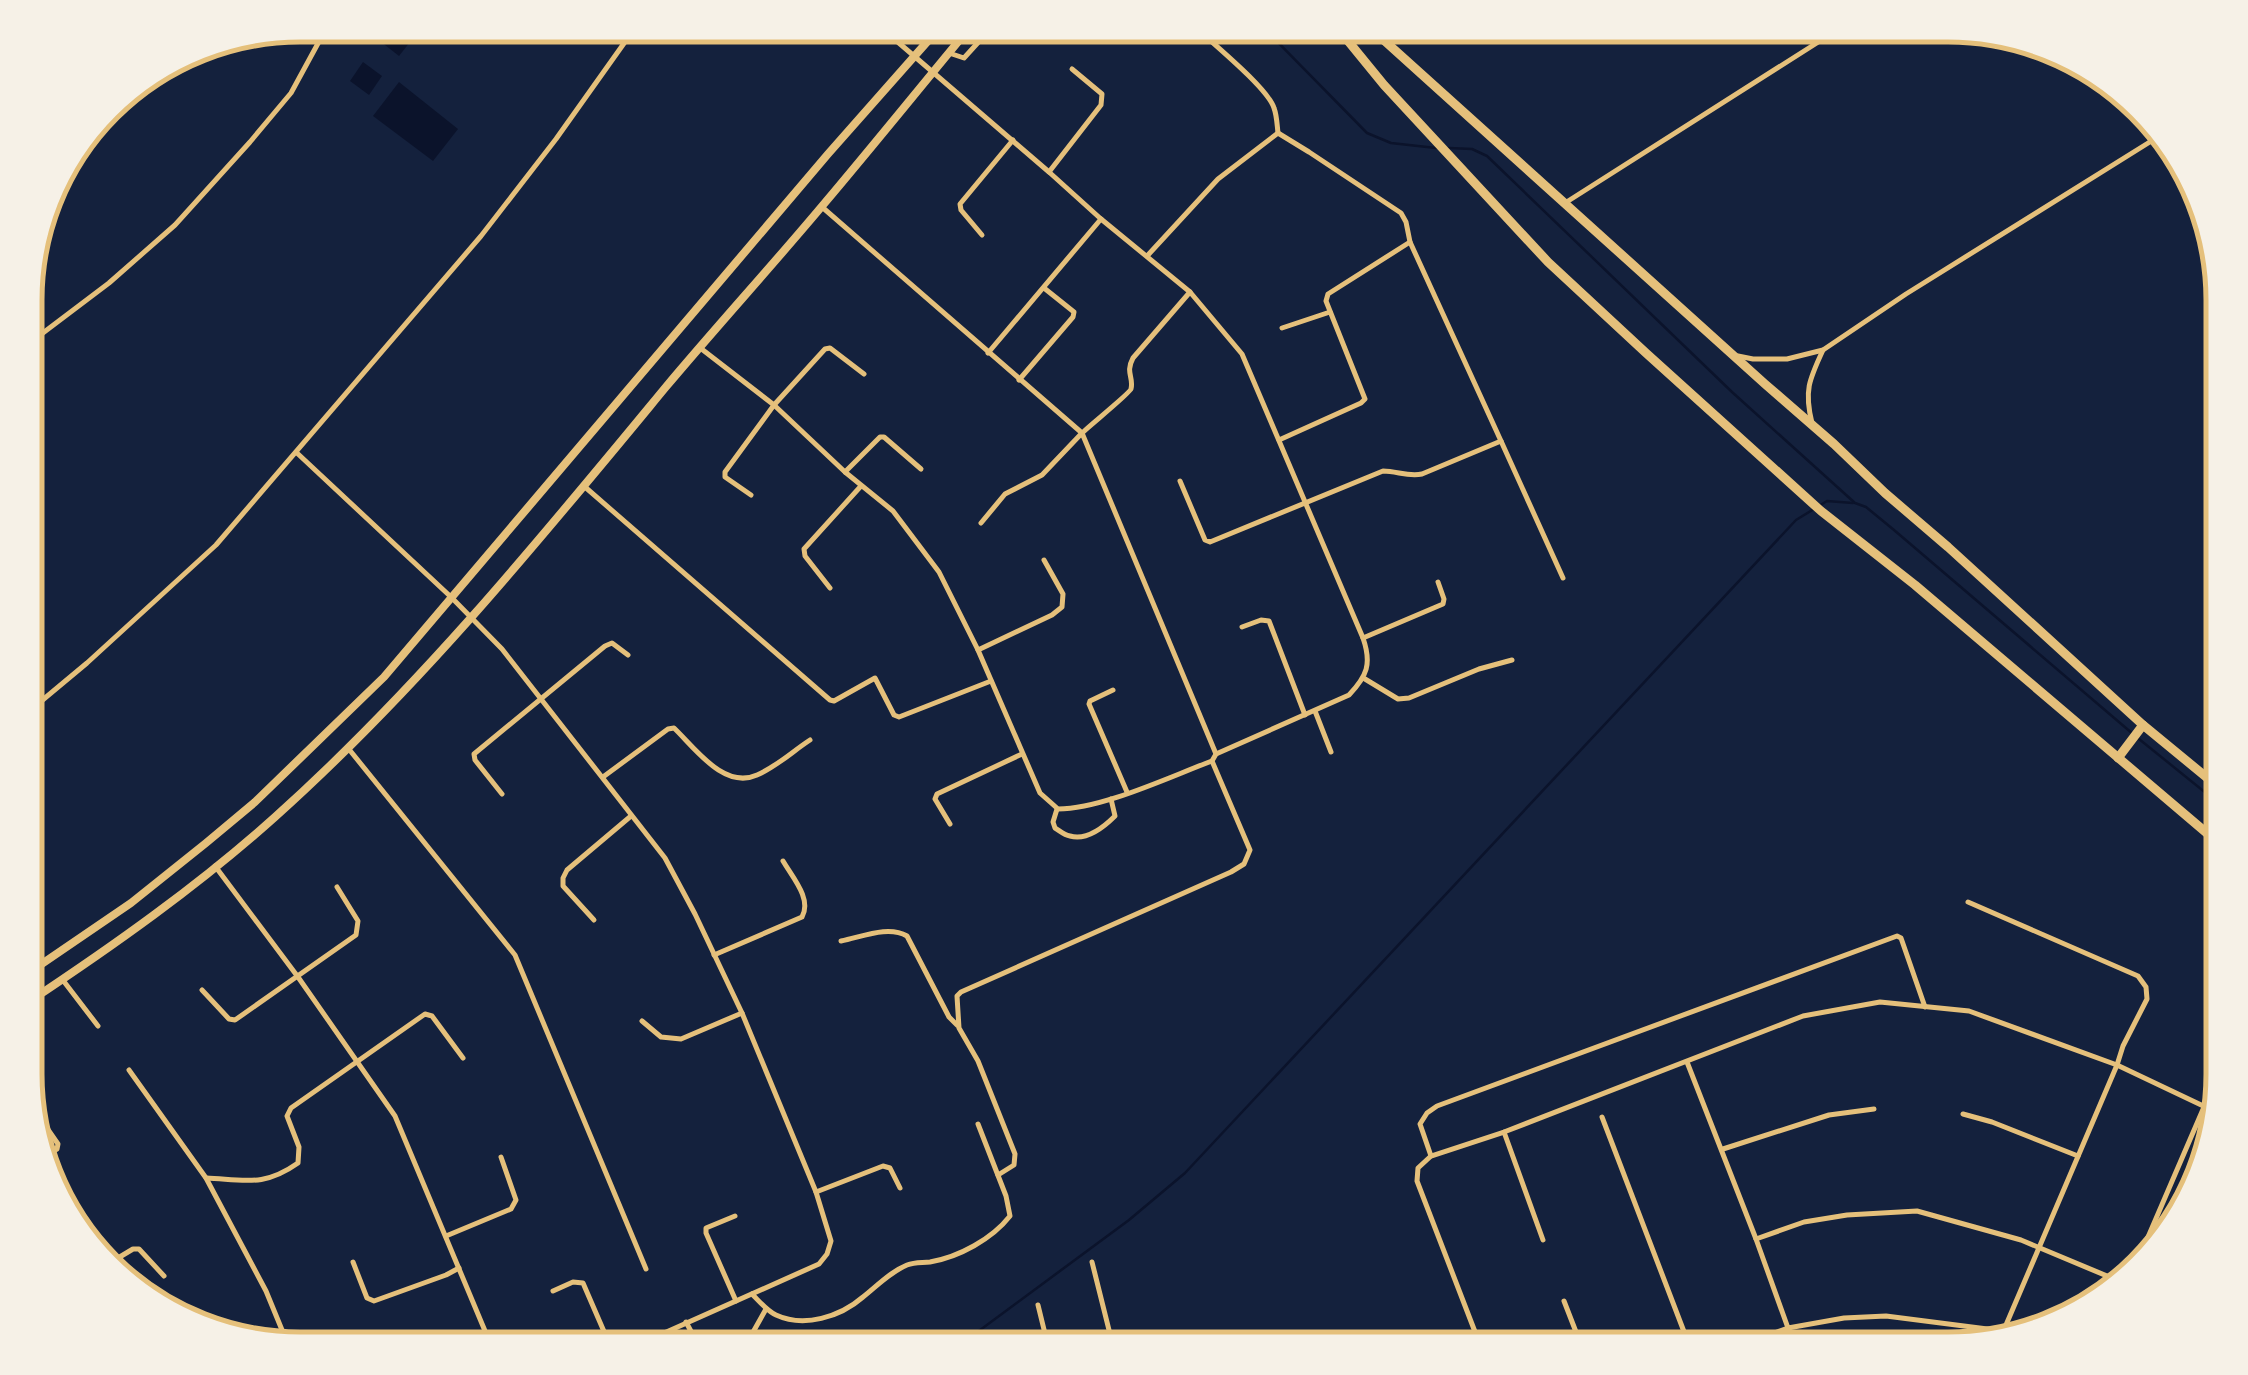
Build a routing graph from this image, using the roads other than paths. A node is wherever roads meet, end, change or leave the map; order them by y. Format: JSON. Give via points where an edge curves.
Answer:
{"nodes":[{"id":1,"x":319,"y":42,"type":"edge"},
{"id":2,"x":625,"y":42,"type":"edge"},
{"id":3,"x":897,"y":42,"type":"edge"},
{"id":4,"x":927,"y":42,"type":"edge"},
{"id":5,"x":958,"y":42,"type":"edge"},
{"id":6,"x":979,"y":42,"type":"edge"},
{"id":7,"x":1212,"y":42,"type":"edge"},
{"id":8,"x":1350,"y":42,"type":"edge"},
{"id":9,"x":1386,"y":42,"type":"edge"},
{"id":10,"x":1818,"y":42,"type":"edge"},
{"id":11,"x":949,"y":53,"type":"junction"},
{"id":12,"x":914,"y":57,"type":"junction"},
{"id":13,"x":1072,"y":69,"type":"dead end"},
{"id":14,"x":933,"y":72,"type":"junction"},
{"id":15,"x":1278,"y":133,"type":"junction"},
{"id":16,"x":1013,"y":140,"type":"junction"},
{"id":17,"x":2150,"y":142,"type":"edge"},
{"id":18,"x":1050,"y":172,"type":"junction"},
{"id":19,"x":1565,"y":203,"type":"junction"},
{"id":20,"x":822,"y":207,"type":"junction"},
{"id":21,"x":1101,"y":219,"type":"junction"},
{"id":22,"x":982,"y":235,"type":"dead end"},
{"id":23,"x":1410,"y":242,"type":"junction"},
{"id":24,"x":1148,"y":256,"type":"junction"},
{"id":25,"x":1044,"y":288,"type":"junction"},
{"id":26,"x":1190,"y":292,"type":"junction"},
{"id":27,"x":1330,"y":312,"type":"junction"},
{"id":28,"x":1282,"y":328,"type":"dead end"},
{"id":29,"x":42,"y":334,"type":"edge"},
{"id":30,"x":700,"y":347,"type":"junction"},
{"id":31,"x":1823,"y":350,"type":"junction"},
{"id":32,"x":988,"y":352,"type":"junction"},
{"id":33,"x":1732,"y":355,"type":"junction"},
{"id":34,"x":864,"y":374,"type":"dead end"},
{"id":35,"x":1020,"y":380,"type":"junction"},
{"id":36,"x":774,"y":405,"type":"junction"},
{"id":37,"x":1813,"y":426,"type":"junction"},
{"id":38,"x":1082,"y":432,"type":"junction"},
{"id":39,"x":1280,"y":440,"type":"junction"},
{"id":40,"x":1501,"y":440,"type":"junction"},
{"id":41,"x":297,"y":453,"type":"junction"},
{"id":42,"x":921,"y":470,"type":"dead end"},
{"id":43,"x":846,"y":472,"type":"junction"},
{"id":44,"x":1180,"y":481,"type":"dead end"},
{"id":45,"x":584,"y":486,"type":"junction"},
{"id":46,"x":861,"y":486,"type":"junction"},
{"id":47,"x":751,"y":496,"type":"dead end"},
{"id":48,"x":1307,"y":504,"type":"junction"},
{"id":49,"x":981,"y":523,"type":"dead end"},
{"id":50,"x":1044,"y":560,"type":"dead end"},
{"id":51,"x":1563,"y":578,"type":"dead end"},
{"id":52,"x":1438,"y":582,"type":"dead end"},
{"id":53,"x":830,"y":588,"type":"dead end"},
{"id":54,"x":451,"y":597,"type":"junction"},
{"id":55,"x":472,"y":618,"type":"junction"},
{"id":56,"x":1242,"y":628,"type":"dead end"},
{"id":57,"x":1363,"y":638,"type":"junction"},
{"id":58,"x":978,"y":650,"type":"junction"},
{"id":59,"x":628,"y":655,"type":"dead end"},
{"id":60,"x":1512,"y":660,"type":"dead end"},
{"id":61,"x":1365,"y":679,"type":"junction"},
{"id":62,"x":992,"y":681,"type":"junction"},
{"id":63,"x":1112,"y":690,"type":"dead end"},
{"id":64,"x":540,"y":697,"type":"junction"},
{"id":65,"x":42,"y":700,"type":"edge"},
{"id":66,"x":1315,"y":711,"type":"junction"},
{"id":67,"x":1305,"y":715,"type":"junction"},
{"id":68,"x":2141,"y":728,"type":"junction"},
{"id":69,"x":810,"y":740,"type":"dead end"},
{"id":70,"x":348,"y":748,"type":"junction"},
{"id":71,"x":1331,"y":752,"type":"dead end"},
{"id":72,"x":1022,"y":754,"type":"junction"},
{"id":73,"x":2120,"y":754,"type":"junction"},
{"id":74,"x":1214,"y":757,"type":"junction"},
{"id":75,"x":603,"y":777,"type":"junction"},
{"id":76,"x":2205,"y":777,"type":"edge"},
{"id":77,"x":1127,"y":792,"type":"junction"},
{"id":78,"x":502,"y":794,"type":"dead end"},
{"id":79,"x":1110,"y":799,"type":"junction"},
{"id":80,"x":1058,"y":808,"type":"junction"},
{"id":81,"x":631,"y":816,"type":"junction"},
{"id":82,"x":950,"y":824,"type":"dead end"},
{"id":83,"x":2205,"y":831,"type":"edge"},
{"id":84,"x":783,"y":861,"type":"dead end"},
{"id":85,"x":215,"y":866,"type":"junction"},
{"id":86,"x":338,"y":887,"type":"dead end"},
{"id":87,"x":1968,"y":902,"type":"dead end"},
{"id":88,"x":594,"y":920,"type":"dead end"},
{"id":89,"x":842,"y":941,"type":"dead end"},
{"id":90,"x":714,"y":955,"type":"junction"},
{"id":91,"x":42,"y":964,"type":"edge"},
{"id":92,"x":298,"y":978,"type":"junction"},
{"id":93,"x":62,"y":980,"type":"junction"},
{"id":94,"x":202,"y":990,"type":"dead end"},
{"id":95,"x":42,"y":993,"type":"edge"},
{"id":96,"x":1925,"y":1007,"type":"junction"},
{"id":97,"x":742,"y":1013,"type":"junction"},
{"id":98,"x":642,"y":1021,"type":"dead end"},
{"id":99,"x":98,"y":1026,"type":"dead end"},
{"id":100,"x":959,"y":1028,"type":"junction"},
{"id":101,"x":463,"y":1058,"type":"dead end"},
{"id":102,"x":356,"y":1061,"type":"junction"},
{"id":103,"x":1687,"y":1061,"type":"junction"},
{"id":104,"x":2118,"y":1065,"type":"junction"},
{"id":105,"x":129,"y":1070,"type":"dead end"},
{"id":106,"x":2204,"y":1107,"type":"edge"},
{"id":107,"x":1874,"y":1110,"type":"dead end"},
{"id":108,"x":2203,"y":1110,"type":"edge"},
{"id":109,"x":1964,"y":1114,"type":"dead end"},
{"id":110,"x":1602,"y":1117,"type":"dead end"},
{"id":111,"x":978,"y":1124,"type":"dead end"},
{"id":112,"x":1504,"y":1132,"type":"junction"},
{"id":113,"x":1722,"y":1150,"type":"junction"},
{"id":114,"x":1432,"y":1156,"type":"junction"},
{"id":115,"x":2078,"y":1156,"type":"junction"},
{"id":116,"x":501,"y":1157,"type":"dead end"},
{"id":117,"x":998,"y":1175,"type":"junction"},
{"id":118,"x":206,"y":1178,"type":"junction"},
{"id":119,"x":900,"y":1188,"type":"dead end"},
{"id":120,"x":816,"y":1192,"type":"junction"},
{"id":121,"x":735,"y":1216,"type":"dead end"},
{"id":122,"x":2149,"y":1235,"type":"edge"},
{"id":123,"x":446,"y":1236,"type":"junction"},
{"id":124,"x":1756,"y":1239,"type":"junction"},
{"id":125,"x":1543,"y":1240,"type":"dead end"},
{"id":126,"x":2040,"y":1247,"type":"junction"},
{"id":127,"x":119,"y":1258,"type":"edge"},
{"id":128,"x":353,"y":1262,"type":"dead end"},
{"id":129,"x":1092,"y":1262,"type":"dead end"},
{"id":130,"x":459,"y":1268,"type":"junction"},
{"id":131,"x":646,"y":1270,"type":"dead end"},
{"id":132,"x":164,"y":1276,"type":"dead end"},
{"id":133,"x":2107,"y":1277,"type":"edge"},
{"id":134,"x":553,"y":1291,"type":"dead end"},
{"id":135,"x":752,"y":1294,"type":"junction"},
{"id":136,"x":736,"y":1302,"type":"junction"},
{"id":137,"x":1564,"y":1302,"type":"dead end"},
{"id":138,"x":1038,"y":1304,"type":"dead end"},
{"id":139,"x":766,"y":1308,"type":"junction"},
{"id":140,"x":686,"y":1322,"type":"junction"},
{"id":141,"x":2005,"y":1326,"type":"edge"},
{"id":142,"x":1788,"y":1328,"type":"junction"},
{"id":143,"x":1988,"y":1329,"type":"edge"},
{"id":144,"x":283,"y":1331,"type":"edge"},
{"id":145,"x":486,"y":1332,"type":"edge"},
{"id":146,"x":604,"y":1332,"type":"edge"},
{"id":147,"x":665,"y":1332,"type":"edge"},
{"id":148,"x":691,"y":1332,"type":"edge"},
{"id":149,"x":753,"y":1332,"type":"edge"},
{"id":150,"x":1045,"y":1332,"type":"edge"},
{"id":151,"x":1110,"y":1332,"type":"edge"},
{"id":152,"x":1475,"y":1332,"type":"edge"},
{"id":153,"x":1576,"y":1332,"type":"edge"},
{"id":154,"x":1684,"y":1332,"type":"edge"},
{"id":155,"x":1777,"y":1332,"type":"edge"}],
"edges":[{"from":1,"to":29,"type":"street","via":[[291,93],[175,225]]},
{"from":2,"to":41,"type":"street","via":[[481,236]]},
{"from":3,"to":12,"type":"street"},
{"from":4,"to":12,"type":"main road"},
{"from":5,"to":11,"type":"main road"},
{"from":6,"to":11,"type":"street","via":[[964,58]]},
{"from":7,"to":15,"type":"street","via":[[1269,97]]},
{"from":8,"to":73,"type":"main road","via":[[1548,262],[1646,354],[1808,499]]},
{"from":9,"to":19,"type":"main road"},
{"from":10,"to":19,"type":"street"},
{"from":11,"to":14,"type":"main road"},
{"from":12,"to":14,"type":"street"},
{"from":12,"to":54,"type":"main road"},
{"from":13,"to":18,"type":"street","via":[[1102,94],[1101,105]]},
{"from":14,"to":16,"type":"street"},
{"from":14,"to":20,"type":"main road"},
{"from":15,"to":23,"type":"street","via":[[1401,213]]},
{"from":15,"to":24,"type":"street","via":[[1218,179]]},
{"from":16,"to":18,"type":"street"},
{"from":16,"to":22,"type":"street","via":[[960,204]]},
{"from":17,"to":31,"type":"street"},
{"from":18,"to":21,"type":"street"},
{"from":19,"to":33,"type":"main road"},
{"from":20,"to":30,"type":"main road"},
{"from":20,"to":32,"type":"street"},
{"from":21,"to":24,"type":"street"},
{"from":21,"to":25,"type":"street"},
{"from":23,"to":27,"type":"street","via":[[1328,294]]},
{"from":23,"to":40,"type":"street"},
{"from":24,"to":26,"type":"street"},
{"from":25,"to":32,"type":"street"},
{"from":25,"to":35,"type":"street","via":[[1074,312]]},
{"from":26,"to":38,"type":"street","via":[[1133,358],[1130,394]]},
{"from":26,"to":39,"type":"street","via":[[1242,354]]},
{"from":27,"to":28,"type":"street"},
{"from":27,"to":39,"type":"street","via":[[1365,399]]},
{"from":30,"to":36,"type":"street"},
{"from":30,"to":45,"type":"main road"},
{"from":31,"to":33,"type":"street","via":[[1787,358]]},
{"from":31,"to":37,"type":"street","via":[[1806,400]]},
{"from":32,"to":35,"type":"street"},
{"from":33,"to":37,"type":"main road"},
{"from":34,"to":36,"type":"street","via":[[825,348]]},
{"from":35,"to":38,"type":"street"},
{"from":36,"to":43,"type":"street"},
{"from":36,"to":47,"type":"street","via":[[725,472]]},
{"from":37,"to":68,"type":"main road"},
{"from":38,"to":49,"type":"street","via":[[1042,476],[1002,497]]},
{"from":38,"to":74,"type":"street"},
{"from":39,"to":48,"type":"street"},
{"from":40,"to":48,"type":"street","via":[[1422,474],[1384,471]]},
{"from":40,"to":51,"type":"street"},
{"from":41,"to":54,"type":"street"},
{"from":41,"to":65,"type":"street","via":[[216,545]]},
{"from":42,"to":43,"type":"street","via":[[880,437]]},
{"from":43,"to":46,"type":"street"},
{"from":44,"to":48,"type":"street","via":[[1210,542]]},
{"from":45,"to":55,"type":"main road"},
{"from":45,"to":62,"type":"street","via":[[830,700],[875,678],[899,717]]},
{"from":46,"to":53,"type":"street","via":[[804,549]]},
{"from":46,"to":58,"type":"street","via":[[892,511],[939,572]]},
{"from":48,"to":57,"type":"street"},
{"from":50,"to":58,"type":"street","via":[[1063,594],[1062,607]]},
{"from":52,"to":57,"type":"street","via":[[1442,604]]},
{"from":54,"to":55,"type":"street"},
{"from":54,"to":91,"type":"main road","via":[[384,677],[254,802],[131,903]]},
{"from":55,"to":64,"type":"street"},
{"from":55,"to":70,"type":"main road"},
{"from":56,"to":67,"type":"street","via":[[1269,621]]},
{"from":57,"to":61,"type":"street"},
{"from":58,"to":62,"type":"street"},
{"from":59,"to":64,"type":"street","via":[[612,643],[605,646]]},
{"from":60,"to":61,"type":"street","via":[[1409,698],[1398,699]]},
{"from":61,"to":66,"type":"street"},
{"from":62,"to":72,"type":"street"},
{"from":63,"to":77,"type":"street","via":[[1089,704]]},
{"from":64,"to":75,"type":"street"},
{"from":64,"to":78,"type":"street","via":[[474,754]]},
{"from":66,"to":67,"type":"street"},
{"from":66,"to":71,"type":"street"},
{"from":67,"to":74,"type":"street"},
{"from":68,"to":73,"type":"main road"},
{"from":68,"to":76,"type":"main road"},
{"from":69,"to":75,"type":"street","via":[[755,777],[735,778],[668,728]]},
{"from":70,"to":85,"type":"main road"},
{"from":70,"to":131,"type":"street","via":[[515,955]]},
{"from":72,"to":80,"type":"street","via":[[1040,793]]},
{"from":72,"to":82,"type":"street","via":[[938,794]]},
{"from":73,"to":83,"type":"main road"},
{"from":74,"to":77,"type":"street"},
{"from":74,"to":100,"type":"street","via":[[1250,850],[1244,864],[960,992]]},
{"from":75,"to":81,"type":"street"},
{"from":77,"to":79,"type":"street"},
{"from":79,"to":80,"type":"street"},
{"from":79,"to":80,"type":"street","via":[[1115,816],[1085,836],[1054,828]]},
{"from":81,"to":88,"type":"street","via":[[563,878]]},
{"from":81,"to":90,"type":"street","via":[[664,858]]},
{"from":84,"to":90,"type":"street","via":[[806,901],[802,918]]},
{"from":85,"to":92,"type":"street"},
{"from":85,"to":93,"type":"main road"},
{"from":86,"to":92,"type":"street","via":[[358,921],[356,935]]},
{"from":87,"to":104,"type":"street","via":[[2138,976],[2147,999]]},
{"from":89,"to":100,"type":"street","via":[[886,931],[907,936]]},
{"from":90,"to":97,"type":"street"},
{"from":92,"to":94,"type":"street","via":[[234,1020]]},
{"from":92,"to":102,"type":"street"},
{"from":93,"to":95,"type":"main road"},
{"from":93,"to":99,"type":"street"},
{"from":96,"to":103,"type":"street","via":[[1880,1002],[1804,1016]]},
{"from":96,"to":104,"type":"street","via":[[1968,1011]]},
{"from":96,"to":114,"type":"street","via":[[1897,936],[1437,1106],[1420,1124]]},
{"from":97,"to":98,"type":"street","via":[[680,1040],[660,1037]]},
{"from":97,"to":120,"type":"street"},
{"from":100,"to":117,"type":"street","via":[[1016,1154],[1014,1166]]},
{"from":101,"to":102,"type":"street","via":[[424,1014]]},
{"from":102,"to":118,"type":"street","via":[[290,1108],[298,1162],[261,1181]]},
{"from":102,"to":123,"type":"street","via":[[394,1116]]},
{"from":103,"to":112,"type":"street"},
{"from":103,"to":113,"type":"street"},
{"from":104,"to":106,"type":"street"},
{"from":104,"to":115,"type":"street"},
{"from":105,"to":118,"type":"street"},
{"from":107,"to":113,"type":"street","via":[[1829,1115]]},
{"from":108,"to":122,"type":"street"},
{"from":109,"to":115,"type":"street"},
{"from":110,"to":154,"type":"street"},
{"from":111,"to":117,"type":"street"},
{"from":112,"to":114,"type":"street"},
{"from":112,"to":125,"type":"street"},
{"from":113,"to":124,"type":"street"},
{"from":114,"to":152,"type":"street","via":[[1418,1168],[1417,1182]]},
{"from":115,"to":126,"type":"street"},
{"from":116,"to":123,"type":"street","via":[[516,1200],[511,1209]]},
{"from":117,"to":139,"type":"street","via":[[1010,1216],[971,1247],[901,1268],[827,1317],[791,1319]]},
{"from":118,"to":144,"type":"street"},
{"from":119,"to":120,"type":"street","via":[[883,1166]]},
{"from":120,"to":135,"type":"street","via":[[831,1241],[828,1254]]},
{"from":121,"to":136,"type":"street","via":[[706,1228]]},
{"from":123,"to":130,"type":"street"},
{"from":124,"to":126,"type":"street","via":[[1804,1222],[1917,1211]]},
{"from":124,"to":142,"type":"street"},
{"from":126,"to":133,"type":"street"},
{"from":126,"to":141,"type":"street"},
{"from":127,"to":132,"type":"street","via":[[140,1249]]},
{"from":128,"to":130,"type":"street","via":[[366,1298],[374,1301]]},
{"from":129,"to":151,"type":"street"},
{"from":130,"to":145,"type":"street"},
{"from":134,"to":146,"type":"street","via":[[583,1283]]},
{"from":135,"to":136,"type":"street"},
{"from":135,"to":139,"type":"street"},
{"from":136,"to":140,"type":"street"},
{"from":137,"to":153,"type":"street"},
{"from":138,"to":150,"type":"street"},
{"from":139,"to":149,"type":"street"},
{"from":140,"to":147,"type":"street"},
{"from":140,"to":148,"type":"street"},
{"from":142,"to":143,"type":"street","via":[[1886,1316]]},
{"from":142,"to":155,"type":"street"}]}
